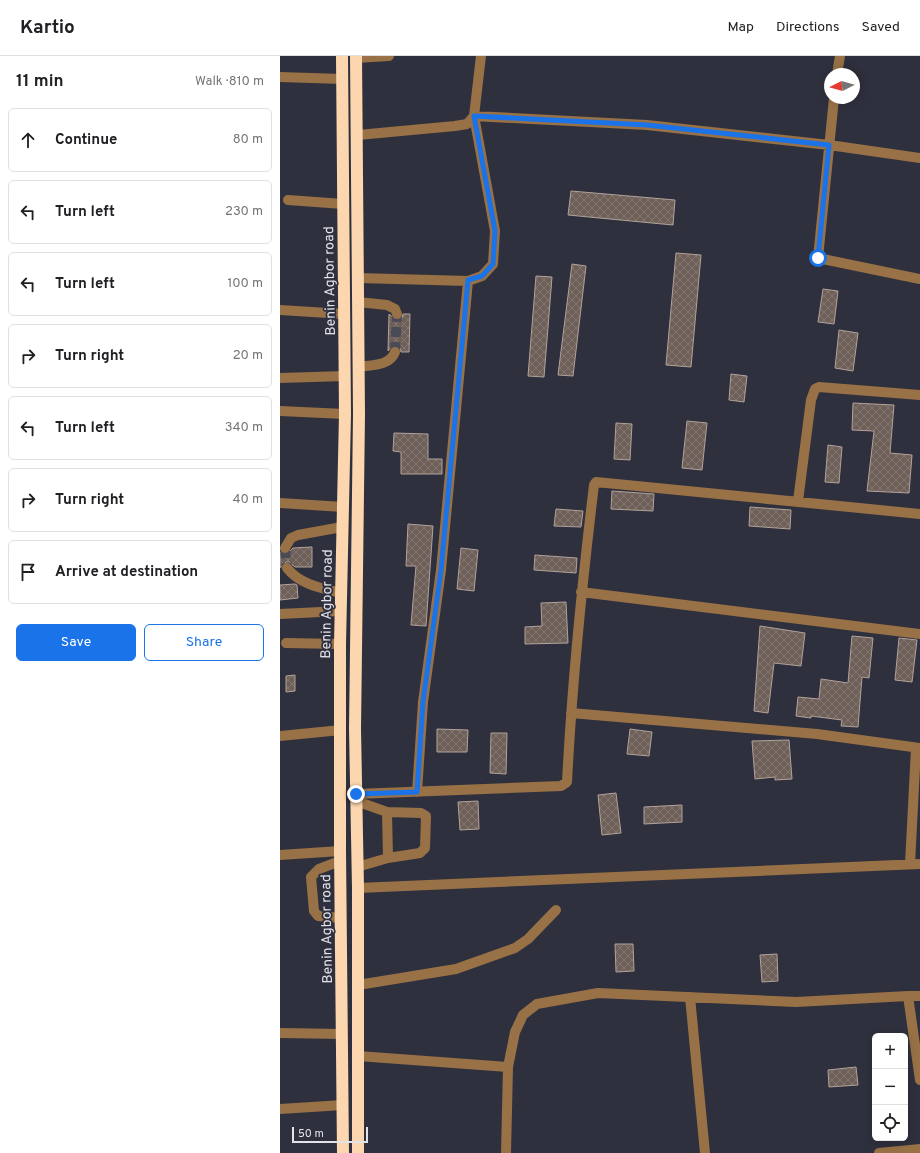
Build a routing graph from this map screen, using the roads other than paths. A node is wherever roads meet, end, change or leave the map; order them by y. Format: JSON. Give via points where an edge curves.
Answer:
{"nodes":[{"id":1,"x":342,"y":56,"type":"edge"},
{"id":2,"x":389,"y":56,"type":"edge"},
{"id":3,"x":481,"y":56,"type":"edge"},
{"id":4,"x":840,"y":56,"type":"edge"},
{"id":5,"x":356,"y":57,"type":"edge"},
{"id":6,"x":838,"y":68,"type":"edge"},
{"id":7,"x":280,"y":77,"type":"edge"},
{"id":8,"x":342,"y":79,"type":"junction"},
{"id":9,"x":833,"y":104,"type":"edge"},
{"id":10,"x":474,"y":116,"type":"junction"},
{"id":11,"x":358,"y":135,"type":"junction"},
{"id":12,"x":829,"y":145,"type":"junction"},
{"id":13,"x":920,"y":158,"type":"edge"},
{"id":14,"x":288,"y":200,"type":"dead end"},
{"id":15,"x":343,"y":204,"type":"junction"},
{"id":16,"x":358,"y":278,"type":"junction"},
{"id":17,"x":920,"y":279,"type":"edge"},
{"id":18,"x":468,"y":280,"type":"junction"},
{"id":19,"x":358,"y":302,"type":"junction"},
{"id":20,"x":280,"y":310,"type":"edge"},
{"id":21,"x":344,"y":314,"type":"junction"},
{"id":22,"x":397,"y":314,"type":"dead end"},
{"id":23,"x":394,"y":352,"type":"dead end"},
{"id":24,"x":359,"y":367,"type":"junction"},
{"id":25,"x":345,"y":376,"type":"junction"},
{"id":26,"x":280,"y":378,"type":"edge"},
{"id":27,"x":920,"y":395,"type":"edge"},
{"id":28,"x":280,"y":411,"type":"edge"},
{"id":29,"x":345,"y":414,"type":"junction"},
{"id":30,"x":798,"y":501,"type":"junction"},
{"id":31,"x":280,"y":503,"type":"edge"},
{"id":32,"x":343,"y":507,"type":"junction"},
{"id":33,"x":920,"y":514,"type":"edge"},
{"id":34,"x":342,"y":527,"type":"junction"},
{"id":35,"x":285,"y":548,"type":"dead end"},
{"id":36,"x":287,"y":568,"type":"tunnel mouth"},
{"id":37,"x":581,"y":592,"type":"junction"},
{"id":38,"x":341,"y":593,"type":"junction"},
{"id":39,"x":341,"y":611,"type":"junction"},
{"id":40,"x":280,"y":614,"type":"edge"},
{"id":41,"x":920,"y":634,"type":"edge"},
{"id":42,"x":286,"y":643,"type":"dead end"},
{"id":43,"x":340,"y":644,"type":"junction"},
{"id":44,"x":571,"y":713,"type":"junction"},
{"id":45,"x":341,"y":730,"type":"junction"},
{"id":46,"x":280,"y":736,"type":"edge"},
{"id":47,"x":918,"y":748,"type":"edge"},
{"id":48,"x":417,"y":792,"type":"junction"},
{"id":49,"x":356,"y":798,"type":"junction"},
{"id":50,"x":387,"y":812,"type":"junction"},
{"id":51,"x":280,"y":855,"type":"edge"},
{"id":52,"x":340,"y":856,"type":"junction"},
{"id":53,"x":388,"y":858,"type":"junction"},
{"id":54,"x":915,"y":864,"type":"edge"},
{"id":55,"x":357,"y":867,"type":"junction"},
{"id":56,"x":358,"y":888,"type":"junction"},
{"id":57,"x":556,"y":910,"type":"dead end"},
{"id":58,"x":341,"y":918,"type":"junction"},
{"id":59,"x":358,"y":985,"type":"junction"},
{"id":60,"x":908,"y":996,"type":"junction"},
{"id":61,"x":920,"y":996,"type":"edge"},
{"id":62,"x":690,"y":997,"type":"junction"},
{"id":63,"x":280,"y":1033,"type":"edge"},
{"id":64,"x":342,"y":1034,"type":"junction"},
{"id":65,"x":358,"y":1056,"type":"junction"},
{"id":66,"x":508,"y":1067,"type":"junction"},
{"id":67,"x":920,"y":1080,"type":"edge"},
{"id":68,"x":343,"y":1105,"type":"junction"},
{"id":69,"x":280,"y":1109,"type":"edge"},
{"id":70,"x":920,"y":1149,"type":"edge"},
{"id":71,"x":343,"y":1153,"type":"edge"},
{"id":72,"x":358,"y":1153,"type":"edge"},
{"id":73,"x":506,"y":1153,"type":"edge"},
{"id":74,"x":705,"y":1153,"type":"edge"},
{"id":75,"x":879,"y":1153,"type":"edge"}],
"edges":[{"from":1,"to":8,"type":"highway","name":"Benin Agbor road"},
{"from":2,"to":5,"type":"street"},
{"from":3,"to":10,"type":"street"},
{"from":4,"to":6,"type":"street"},
{"from":5,"to":11,"type":"highway","name":"Benin Agbor road"},
{"from":7,"to":8,"type":"street"},
{"from":8,"to":15,"type":"highway","name":"Benin Agbor road"},
{"from":9,"to":12,"type":"street"},
{"from":10,"to":11,"type":"street","via":[[467,124],[455,126]]},
{"from":10,"to":12,"type":"street","via":[[647,125]]},
{"from":10,"to":18,"type":"street","via":[[495,231],[493,264],[482,276]]},
{"from":11,"to":16,"type":"highway","name":"Benin Agbor road"},
{"from":12,"to":13,"type":"street"},
{"from":12,"to":17,"type":"street","via":[[818,258]]},
{"from":14,"to":15,"type":"street"},
{"from":15,"to":21,"type":"highway","name":"Benin Agbor road"},
{"from":16,"to":18,"type":"street"},
{"from":16,"to":19,"type":"highway","name":"Benin Agbor road"},
{"from":18,"to":48,"type":"street","via":[[441,570],[423,702]]},
{"from":19,"to":22,"type":"street","via":[[387,305],[395,309]]},
{"from":19,"to":24,"type":"highway","name":"Benin Agbor road"},
{"from":20,"to":21,"type":"street"},
{"from":21,"to":25,"type":"highway","name":"Benin Agbor road"},
{"from":23,"to":24,"type":"street","via":[[393,357],[386,363]]},
{"from":24,"to":49,"type":"highway","name":"Benin Agbor road"},
{"from":25,"to":26,"type":"street"},
{"from":25,"to":29,"type":"highway","name":"Benin Agbor road"},
{"from":27,"to":30,"type":"street","via":[[819,387],[815,389],[811,400]]},
{"from":28,"to":29,"type":"street"},
{"from":29,"to":32,"type":"highway","name":"Benin Agbor road"},
{"from":30,"to":33,"type":"street"},
{"from":30,"to":37,"type":"street","via":[[596,482]]},
{"from":31,"to":32,"type":"street"},
{"from":32,"to":34,"type":"highway","name":"Benin Agbor road"},
{"from":34,"to":35,"type":"street","via":[[298,535],[291,538]]},
{"from":34,"to":38,"type":"highway","name":"Benin Agbor road"},
{"from":36,"to":38,"type":"street","via":[[293,576],[314,586]]},
{"from":37,"to":41,"type":"street"},
{"from":37,"to":44,"type":"street"},
{"from":38,"to":39,"type":"highway","name":"Benin Agbor road"},
{"from":39,"to":40,"type":"street"},
{"from":39,"to":43,"type":"highway","name":"Benin Agbor road"},
{"from":42,"to":43,"type":"street"},
{"from":43,"to":45,"type":"highway","name":"Benin Agbor road"},
{"from":44,"to":47,"type":"street","via":[[817,734]]},
{"from":44,"to":48,"type":"street","via":[[565,785]]},
{"from":45,"to":46,"type":"street"},
{"from":45,"to":52,"type":"highway","name":"Benin Agbor road"},
{"from":47,"to":54,"type":"street"},
{"from":48,"to":49,"type":"street"},
{"from":49,"to":50,"type":"street"},
{"from":49,"to":55,"type":"highway","name":"Benin Agbor road"},
{"from":50,"to":53,"type":"street"},
{"from":50,"to":53,"type":"street","via":[[421,813],[426,816],[426,848],[420,853]]},
{"from":51,"to":52,"type":"street"},
{"from":52,"to":58,"type":"highway","name":"Benin Agbor road"},
{"from":52,"to":58,"type":"street","via":[[311,877],[314,911],[318,916]]},
{"from":53,"to":55,"type":"street"},
{"from":54,"to":56,"type":"street"},
{"from":55,"to":56,"type":"highway","name":"Benin Agbor road"},
{"from":56,"to":59,"type":"highway","name":"Benin Agbor road"},
{"from":57,"to":59,"type":"street","via":[[528,939],[515,948],[456,969]]},
{"from":58,"to":64,"type":"highway","name":"Benin Agbor road"},
{"from":59,"to":65,"type":"highway","name":"Benin Agbor road"},
{"from":60,"to":61,"type":"street"},
{"from":60,"to":62,"type":"street","via":[[796,1002]]},
{"from":60,"to":67,"type":"street"},
{"from":62,"to":66,"type":"street","via":[[598,993],[537,1004],[523,1015],[515,1032]]},
{"from":62,"to":74,"type":"street"},
{"from":63,"to":64,"type":"street"},
{"from":64,"to":68,"type":"highway","name":"Benin Agbor road"},
{"from":65,"to":66,"type":"street"},
{"from":65,"to":72,"type":"highway","name":"Benin Agbor road"},
{"from":66,"to":73,"type":"street"},
{"from":68,"to":69,"type":"street"},
{"from":68,"to":71,"type":"highway","name":"Benin Agbor road"},
{"from":70,"to":75,"type":"street"}]}
